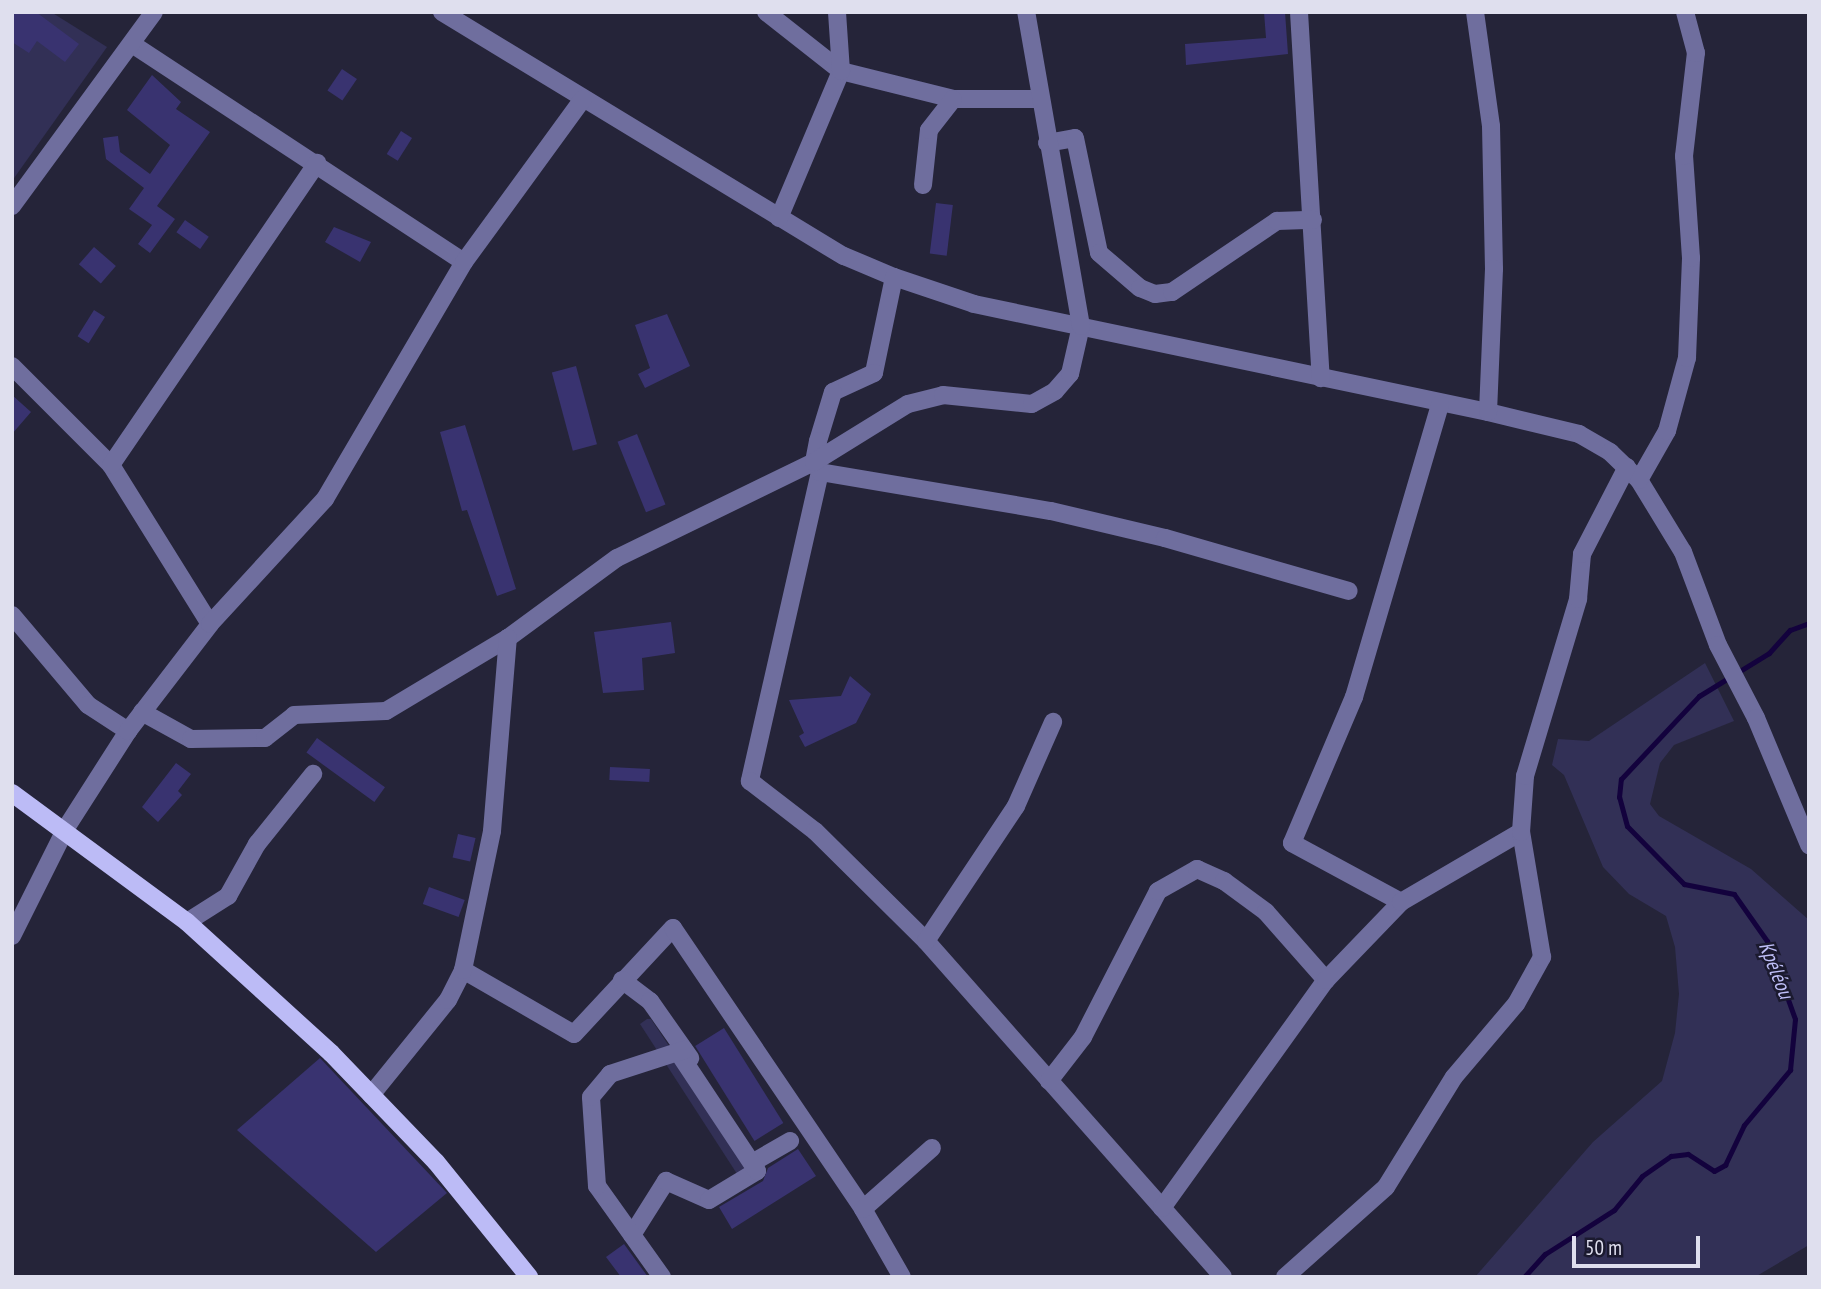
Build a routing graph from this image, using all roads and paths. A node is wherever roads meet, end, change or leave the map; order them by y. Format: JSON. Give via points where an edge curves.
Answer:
{"nodes":[{"id":1,"x":154,"y":12,"type":"edge"},
{"id":2,"x":442,"y":12,"type":"edge"},
{"id":3,"x":766,"y":12,"type":"edge"},
{"id":4,"x":837,"y":12,"type":"edge"},
{"id":5,"x":1026,"y":12,"type":"edge"},
{"id":6,"x":1298,"y":12,"type":"edge"},
{"id":7,"x":1475,"y":12,"type":"edge"},
{"id":8,"x":1685,"y":12,"type":"edge"},
{"id":9,"x":132,"y":44,"type":"junction"},
{"id":10,"x":841,"y":71,"type":"junction"},
{"id":11,"x":583,"y":99,"type":"junction"},
{"id":12,"x":953,"y":99,"type":"junction"},
{"id":13,"x":1039,"y":99,"type":"junction"},
{"id":14,"x":1047,"y":143,"type":"junction"},
{"id":15,"x":317,"y":163,"type":"junction"},
{"id":16,"x":923,"y":185,"type":"dead end"},
{"id":17,"x":12,"y":206,"type":"edge"},
{"id":18,"x":779,"y":218,"type":"junction"},
{"id":19,"x":1313,"y":220,"type":"junction"},
{"id":20,"x":464,"y":262,"type":"junction"},
{"id":21,"x":894,"y":277,"type":"junction"},
{"id":22,"x":1082,"y":326,"type":"junction"},
{"id":23,"x":12,"y":366,"type":"edge"},
{"id":24,"x":1321,"y":378,"type":"junction"},
{"id":25,"x":1440,"y":404,"type":"junction"},
{"id":26,"x":1488,"y":412,"type":"junction"},
{"id":27,"x":111,"y":465,"type":"junction"},
{"id":28,"x":817,"y":467,"type":"junction"},
{"id":29,"x":1633,"y":473,"type":"junction"},
{"id":30,"x":1349,"y":591,"type":"dead end"},
{"id":31,"x":12,"y":615,"type":"edge"},
{"id":32,"x":210,"y":624,"type":"junction"},
{"id":33,"x":509,"y":638,"type":"junction"},
{"id":34,"x":142,"y":712,"type":"junction"},
{"id":35,"x":1053,"y":722,"type":"dead end"},
{"id":36,"x":128,"y":731,"type":"junction"},
{"id":37,"x":313,"y":774,"type":"dead end"},
{"id":38,"x":12,"y":793,"type":"edge"},
{"id":39,"x":66,"y":828,"type":"junction"},
{"id":40,"x":1521,"y":832,"type":"junction"},
{"id":41,"x":1809,"y":845,"type":"edge"},
{"id":42,"x":1401,"y":902,"type":"junction"},
{"id":43,"x":187,"y":922,"type":"junction"},
{"id":44,"x":12,"y":936,"type":"edge"},
{"id":45,"x":926,"y":942,"type":"junction"},
{"id":46,"x":463,"y":970,"type":"junction"},
{"id":47,"x":622,"y":979,"type":"junction"},
{"id":48,"x":1326,"y":980,"type":"junction"},
{"id":49,"x":682,"y":1053,"type":"junction"},
{"id":50,"x":698,"y":1069,"type":"dead end"},
{"id":51,"x":1049,"y":1081,"type":"junction"},
{"id":52,"x":372,"y":1095,"type":"junction"},
{"id":53,"x":790,"y":1141,"type":"dead end"},
{"id":54,"x":932,"y":1148,"type":"dead end"},
{"id":55,"x":752,"y":1163,"type":"junction"},
{"id":56,"x":1162,"y":1208,"type":"junction"},
{"id":57,"x":863,"y":1209,"type":"junction"},
{"id":58,"x":632,"y":1235,"type":"junction"},
{"id":59,"x":529,"y":1277,"type":"edge"},
{"id":60,"x":662,"y":1277,"type":"edge"},
{"id":61,"x":902,"y":1277,"type":"edge"},
{"id":62,"x":1223,"y":1277,"type":"edge"},
{"id":63,"x":1285,"y":1277,"type":"edge"}],
"edges":[{"from":1,"to":9,"type":"street"},
{"from":2,"to":11,"type":"street"},
{"from":3,"to":10,"type":"street"},
{"from":4,"to":10,"type":"street"},
{"from":5,"to":13,"type":"street"},
{"from":6,"to":19,"type":"street"},
{"from":7,"to":26,"type":"street","via":[[1491,126],[1494,269]]},
{"from":8,"to":29,"type":"street","via":[[1696,53],[1684,156],[1692,258],[1687,358],[1667,431]]},
{"from":9,"to":15,"type":"street"},
{"from":9,"to":17,"type":"street"},
{"from":10,"to":12,"type":"street"},
{"from":10,"to":18,"type":"street"},
{"from":11,"to":18,"type":"street"},
{"from":11,"to":20,"type":"street"},
{"from":12,"to":13,"type":"street"},
{"from":12,"to":16,"type":"street","via":[[929,130]]},
{"from":13,"to":14,"type":"street"},
{"from":14,"to":19,"type":"street","via":[[1075,138],[1099,253],[1140,288],[1155,294],[1172,292],[1277,221]]},
{"from":14,"to":22,"type":"street"},
{"from":15,"to":20,"type":"street"},
{"from":15,"to":27,"type":"street"},
{"from":18,"to":21,"type":"street","via":[[844,256]]},
{"from":19,"to":24,"type":"street"},
{"from":20,"to":32,"type":"street","via":[[326,499]]},
{"from":21,"to":22,"type":"street","via":[[974,304]]},
{"from":21,"to":28,"type":"street","via":[[874,373],[833,392]]},
{"from":22,"to":24,"type":"street"},
{"from":22,"to":28,"type":"street","via":[[1070,374],[1044,398],[1032,404],[966,396],[930,398],[877,420]]},
{"from":23,"to":27,"type":"street"},
{"from":24,"to":25,"type":"street"},
{"from":25,"to":26,"type":"street"},
{"from":25,"to":42,"type":"street","via":[[1354,697],[1292,843]]},
{"from":26,"to":29,"type":"street","via":[[1579,434]]},
{"from":27,"to":32,"type":"street"},
{"from":28,"to":30,"type":"street","via":[[1051,511]]},
{"from":28,"to":33,"type":"street","via":[[617,558]]},
{"from":28,"to":45,"type":"street","via":[[750,781],[815,831]]},
{"from":29,"to":40,"type":"street","via":[[1582,554],[1578,599],[1525,776]]},
{"from":29,"to":41,"type":"street","via":[[1684,552],[1718,645],[1756,718]]},
{"from":31,"to":36,"type":"street","via":[[88,705]]},
{"from":32,"to":34,"type":"street"},
{"from":33,"to":34,"type":"street","via":[[386,711],[294,715],[265,738],[191,739]]},
{"from":33,"to":46,"type":"street","via":[[492,831]]},
{"from":34,"to":36,"type":"street"},
{"from":35,"to":45,"type":"street","via":[[1016,806]]},
{"from":36,"to":39,"type":"street"},
{"from":37,"to":43,"type":"street","via":[[257,844],[228,897]]},
{"from":38,"to":39,"type":"main road"},
{"from":39,"to":43,"type":"main road"},
{"from":39,"to":44,"type":"street"},
{"from":40,"to":42,"type":"street"},
{"from":40,"to":63,"type":"street","via":[[1542,957],[1516,1004],[1454,1077],[1386,1187]]},
{"from":42,"to":48,"type":"street"},
{"from":43,"to":52,"type":"main road"},
{"from":45,"to":51,"type":"street"},
{"from":46,"to":47,"type":"street","via":[[574,1034]]},
{"from":46,"to":52,"type":"street","via":[[448,1000]]},
{"from":47,"to":49,"type":"street","via":[[650,1001]]},
{"from":47,"to":57,"type":"street","via":[[673,928]]},
{"from":48,"to":51,"type":"street","via":[[1266,912],[1224,881],[1197,869],[1158,891],[1083,1037]]},
{"from":48,"to":56,"type":"street"},
{"from":49,"to":50,"type":"street"},
{"from":49,"to":55,"type":"street"},
{"from":49,"to":58,"type":"street","via":[[610,1074],[591,1097],[597,1186]]},
{"from":51,"to":56,"type":"street"},
{"from":52,"to":59,"type":"main road","via":[[436,1162]]},
{"from":53,"to":55,"type":"street"},
{"from":54,"to":57,"type":"street"},
{"from":55,"to":58,"type":"street","via":[[757,1171],[714,1199],[666,1181]]},
{"from":56,"to":62,"type":"street"},
{"from":57,"to":61,"type":"street"},
{"from":58,"to":60,"type":"street"}]}
